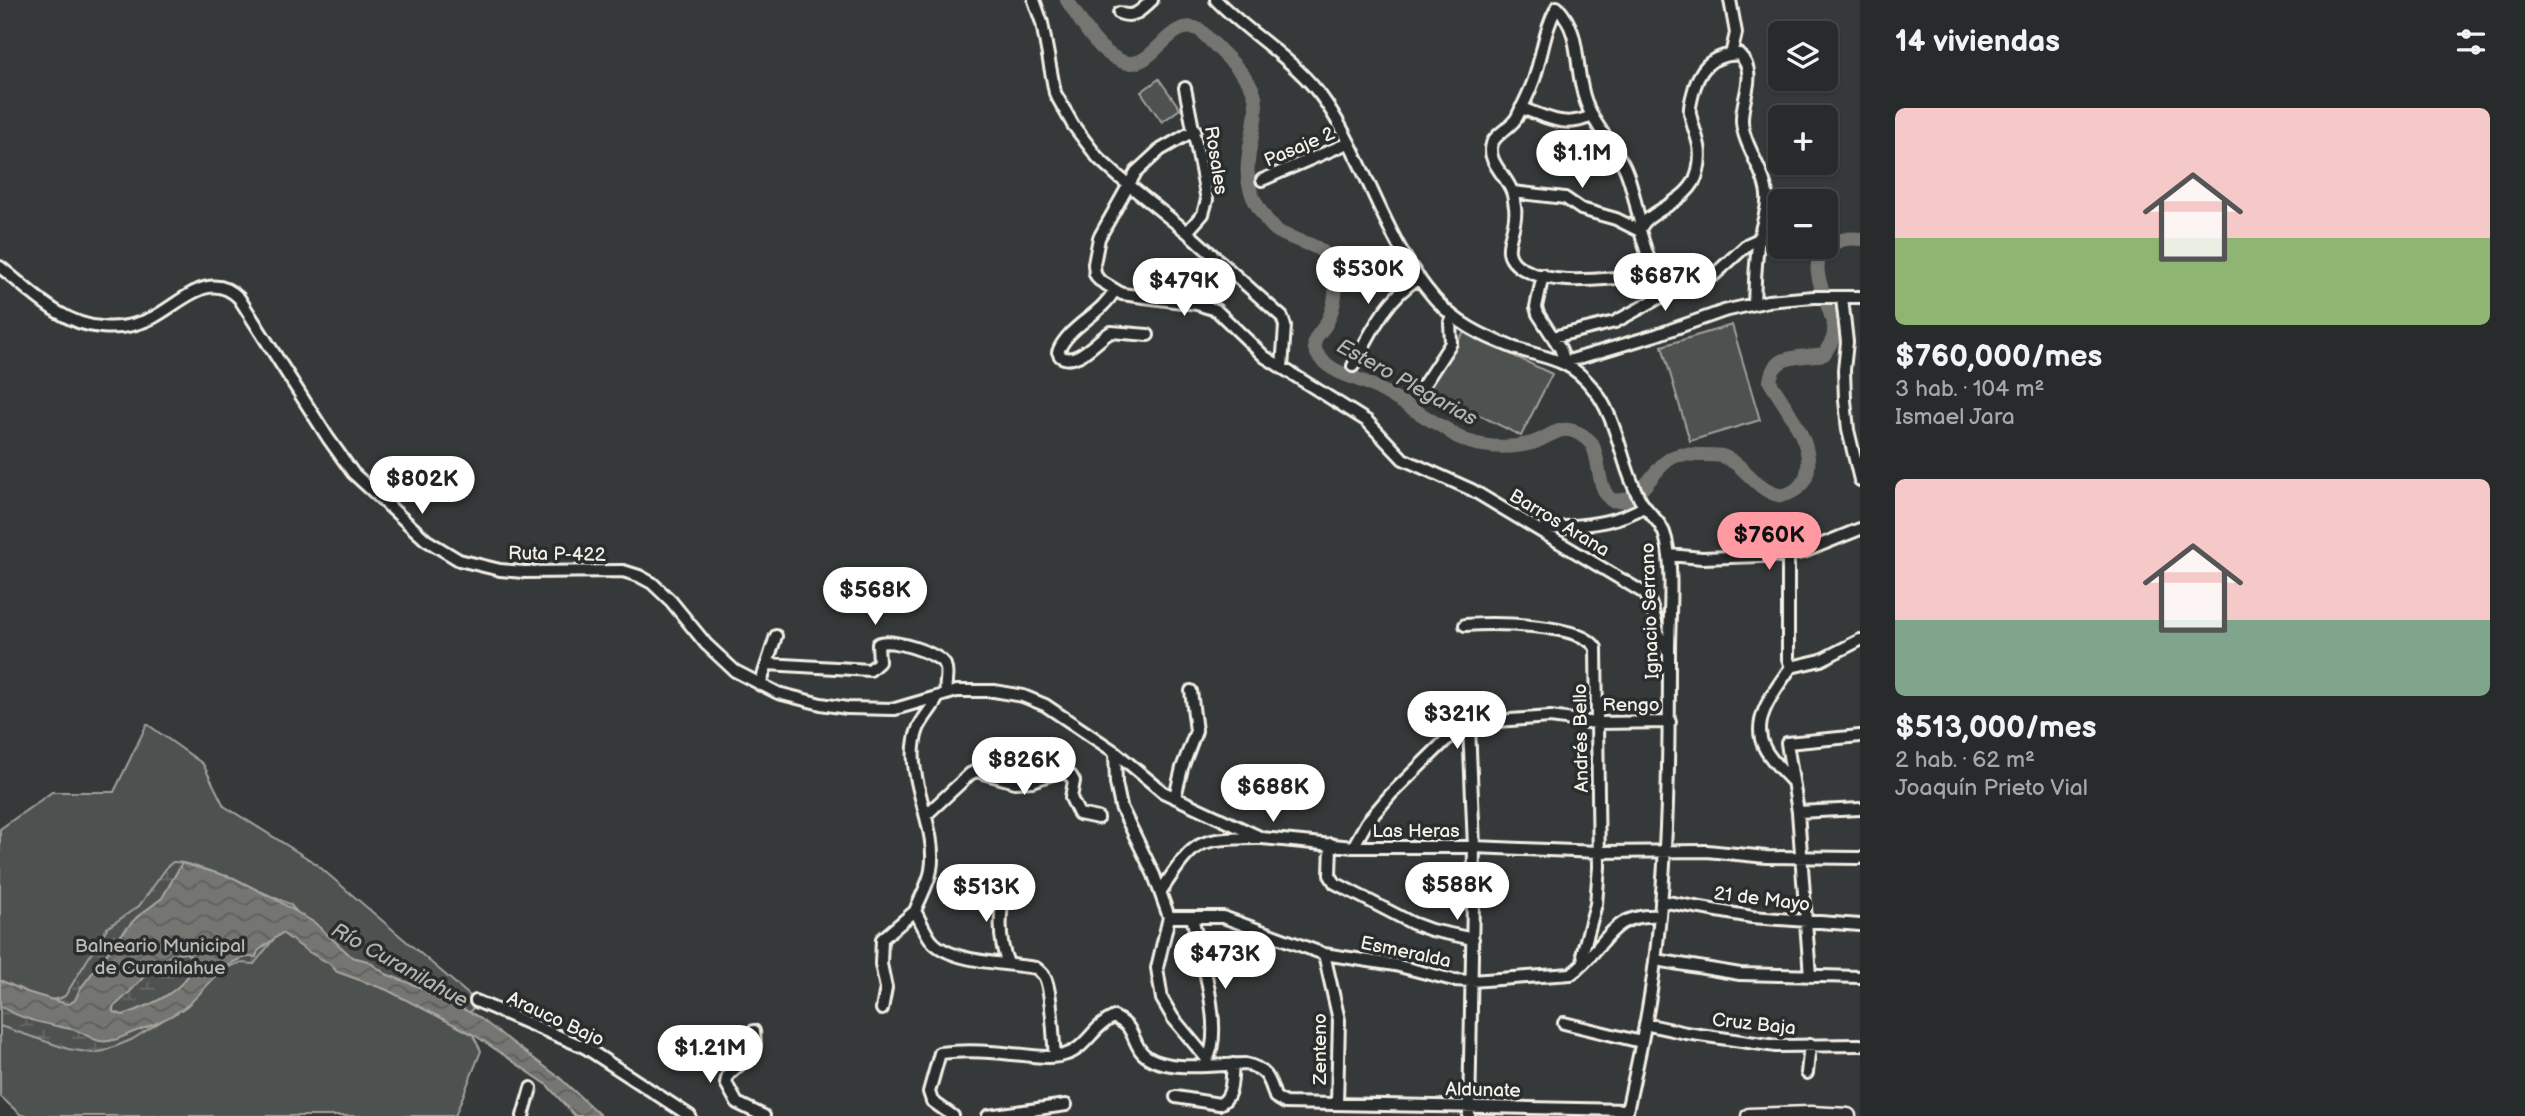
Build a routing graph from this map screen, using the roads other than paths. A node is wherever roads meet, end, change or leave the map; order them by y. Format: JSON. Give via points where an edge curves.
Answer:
{"nodes":[{"id":1,"x":1034,"y":0,"type":"edge"},
{"id":2,"x":1152,"y":0,"type":"edge"},
{"id":3,"x":1216,"y":0,"type":"edge"},
{"id":4,"x":1730,"y":0,"type":"edge"},
{"id":5,"x":1119,"y":13,"type":"dead end"},
{"id":6,"x":1731,"y":54,"type":"junction"},
{"id":7,"x":1185,"y":88,"type":"dead end"},
{"id":8,"x":1521,"y":108,"type":"junction"},
{"id":9,"x":1591,"y":116,"type":"junction"},
{"id":10,"x":1195,"y":130,"type":"junction"},
{"id":11,"x":1349,"y":143,"type":"junction"},
{"id":12,"x":1262,"y":180,"type":"dead end"},
{"id":13,"x":1128,"y":185,"type":"junction"},
{"id":14,"x":1513,"y":192,"type":"junction"},
{"id":15,"x":1640,"y":229,"type":"junction"},
{"id":16,"x":1187,"y":232,"type":"junction"},
{"id":17,"x":1759,"y":239,"type":"junction"},
{"id":18,"x":0,"y":267,"type":"edge"},
{"id":19,"x":1543,"y":275,"type":"junction"},
{"id":20,"x":1654,"y":276,"type":"junction"},
{"id":21,"x":1419,"y":278,"type":"junction"},
{"id":22,"x":1697,"y":281,"type":"junction"},
{"id":23,"x":1114,"y":291,"type":"junction"},
{"id":24,"x":1860,"y":297,"type":"edge"},
{"id":25,"x":1842,"y":298,"type":"junction"},
{"id":26,"x":1754,"y":304,"type":"junction"},
{"id":27,"x":1454,"y":318,"type":"junction"},
{"id":28,"x":1149,"y":335,"type":"dead end"},
{"id":29,"x":1553,"y":337,"type":"junction"},
{"id":30,"x":1565,"y":362,"type":"junction"},
{"id":31,"x":1353,"y":366,"type":"dead end"},
{"id":32,"x":1282,"y":368,"type":"junction"},
{"id":33,"x":1419,"y":392,"type":"dead end"},
{"id":34,"x":1860,"y":480,"type":"edge"},
{"id":35,"x":1643,"y":503,"type":"junction"},
{"id":36,"x":1860,"y":529,"type":"edge"},
{"id":37,"x":1540,"y":530,"type":"junction"},
{"id":38,"x":1669,"y":555,"type":"junction"},
{"id":39,"x":1788,"y":555,"type":"junction"},
{"id":40,"x":1465,"y":625,"type":"dead end"},
{"id":41,"x":776,"y":636,"type":"dead end"},
{"id":42,"x":1860,"y":640,"type":"edge"},
{"id":43,"x":1669,"y":653,"type":"junction"},
{"id":44,"x":767,"y":664,"type":"junction"},
{"id":45,"x":1791,"y":667,"type":"junction"},
{"id":46,"x":760,"y":685,"type":"junction"},
{"id":47,"x":1191,"y":691,"type":"dead end"},
{"id":48,"x":938,"y":696,"type":"junction"},
{"id":49,"x":1670,"y":722,"type":"junction"},
{"id":50,"x":1596,"y":723,"type":"junction"},
{"id":51,"x":1469,"y":726,"type":"junction"},
{"id":52,"x":1860,"y":736,"type":"edge"},
{"id":53,"x":1115,"y":752,"type":"junction"},
{"id":54,"x":1794,"y":783,"type":"junction"},
{"id":55,"x":1175,"y":797,"type":"junction"},
{"id":56,"x":1860,"y":809,"type":"edge"},
{"id":57,"x":1798,"y":812,"type":"junction"},
{"id":58,"x":926,"y":816,"type":"junction"},
{"id":59,"x":1098,"y":818,"type":"dead end"},
{"id":60,"x":1262,"y":838,"type":"junction"},
{"id":61,"x":1331,"y":844,"type":"junction"},
{"id":62,"x":1353,"y":847,"type":"junction"},
{"id":63,"x":1474,"y":847,"type":"junction"},
{"id":64,"x":1599,"y":852,"type":"junction"},
{"id":65,"x":1666,"y":852,"type":"junction"},
{"id":66,"x":1802,"y":858,"type":"junction"},
{"id":67,"x":1860,"y":859,"type":"edge"},
{"id":68,"x":1006,"y":882,"type":"dead end"},
{"id":69,"x":1161,"y":891,"type":"junction"},
{"id":70,"x":1661,"y":901,"type":"junction"},
{"id":71,"x":915,"y":911,"type":"junction"},
{"id":72,"x":1660,"y":916,"type":"junction"},
{"id":73,"x":1168,"y":917,"type":"junction"},
{"id":74,"x":1192,"y":917,"type":"junction"},
{"id":75,"x":1806,"y":923,"type":"junction"},
{"id":76,"x":1860,"y":925,"type":"edge"},
{"id":77,"x":1473,"y":939,"type":"junction"},
{"id":78,"x":1324,"y":954,"type":"junction"},
{"id":79,"x":1656,"y":960,"type":"junction"},
{"id":80,"x":1584,"y":962,"type":"junction"},
{"id":81,"x":1008,"y":963,"type":"junction"},
{"id":82,"x":1810,"y":976,"type":"junction"},
{"id":83,"x":1860,"y":977,"type":"edge"},
{"id":84,"x":1471,"y":981,"type":"junction"},
{"id":85,"x":476,"y":1001,"type":"dead end"},
{"id":86,"x":882,"y":1009,"type":"dead end"},
{"id":87,"x":1564,"y":1023,"type":"dead end"},
{"id":88,"x":1645,"y":1024,"type":"junction"},
{"id":89,"x":754,"y":1031,"type":"dead end"},
{"id":90,"x":1641,"y":1042,"type":"junction"},
{"id":91,"x":1810,"y":1045,"type":"junction"},
{"id":92,"x":1860,"y":1045,"type":"edge"},
{"id":93,"x":1055,"y":1056,"type":"junction"},
{"id":94,"x":1207,"y":1062,"type":"junction"},
{"id":95,"x":1233,"y":1064,"type":"junction"},
{"id":96,"x":1807,"y":1073,"type":"dead end"},
{"id":97,"x":531,"y":1088,"type":"dead end"},
{"id":98,"x":1176,"y":1097,"type":"dead end"},
{"id":99,"x":1337,"y":1104,"type":"junction"},
{"id":100,"x":1066,"y":1105,"type":"dead end"},
{"id":101,"x":1363,"y":1110,"type":"edge"},
{"id":102,"x":1469,"y":1111,"type":"edge"},
{"id":103,"x":1627,"y":1113,"type":"edge"},
{"id":104,"x":523,"y":1116,"type":"edge"},
{"id":105,"x":690,"y":1116,"type":"edge"},
{"id":106,"x":764,"y":1116,"type":"edge"},
{"id":107,"x":953,"y":1116,"type":"edge"},
{"id":108,"x":988,"y":1116,"type":"edge"},
{"id":109,"x":1757,"y":1116,"type":"edge"},
{"id":110,"x":1848,"y":1116,"type":"edge"}],
"edges":[{"from":1,"to":13,"type":"street","via":[[1051,82],[1066,116],[1098,158]]},
{"from":2,"to":5,"type":"street","via":[[1134,15]]},
{"from":3,"to":11,"type":"street","name":"Ignacio Serrano","via":[[1306,78]]},
{"from":4,"to":6,"type":"street","via":[[1737,33]]},
{"from":6,"to":15,"type":"street","via":[[1706,64],[1694,91],[1690,112],[1700,142],[1696,178],[1681,198]]},
{"from":6,"to":17,"type":"street","via":[[1739,54],[1747,66],[1748,92],[1741,123],[1767,195]]},
{"from":7,"to":10,"type":"street","name":"Rosales"},
{"from":8,"to":9,"type":"street","via":[[1567,123]]},
{"from":8,"to":9,"type":"street","via":[[1557,7],[1573,30]]},
{"from":8,"to":14,"type":"street","via":[[1511,126],[1491,145]]},
{"from":9,"to":15,"type":"street","via":[[1624,165]]},
{"from":10,"to":13,"type":"street","via":[[1145,162]]},
{"from":10,"to":16,"type":"street","name":"Rosales","via":[[1207,204]]},
{"from":11,"to":12,"type":"street","name":"Pasaje 2"},
{"from":11,"to":21,"type":"street","name":"Ignacio Serrano"},
{"from":13,"to":16,"type":"street"},
{"from":13,"to":23,"type":"street","via":[[1096,249],[1095,274]]},
{"from":14,"to":15,"type":"street","via":[[1565,198],[1581,209]]},
{"from":14,"to":19,"type":"street","via":[[1516,222],[1507,249],[1511,260],[1523,269]]},
{"from":15,"to":20,"type":"street"},
{"from":16,"to":32,"type":"street","via":[[1282,317]]},
{"from":17,"to":22,"type":"street","via":[[1714,275]]},
{"from":17,"to":26,"type":"street"},
{"from":18,"to":46,"type":"street","name":"Ruta P-422","via":[[50,308],[99,327],[117,328],[152,318],[206,287],[230,290],[342,458],[426,540],[459,559],[500,570],[639,576],[671,601],[720,659]]},
{"from":19,"to":20,"type":"street","via":[[1586,281]]},
{"from":19,"to":29,"type":"street","via":[[1536,307]]},
{"from":20,"to":22,"type":"street"},
{"from":21,"to":27,"type":"street","name":"Ignacio Serrano"},
{"from":21,"to":31,"type":"street","via":[[1382,314]]},
{"from":22,"to":29,"type":"street","via":[[1615,322]]},
{"from":23,"to":28,"type":"street","via":[[1064,340],[1060,356],[1076,358],[1114,331]]},
{"from":23,"to":32,"type":"street","name":"Barros Arana","via":[[1211,307]]},
{"from":24,"to":25,"type":"street"},
{"from":25,"to":26,"type":"street"},
{"from":25,"to":34,"type":"street","via":[[1847,342],[1845,400]]},
{"from":26,"to":30,"type":"street"},
{"from":27,"to":30,"type":"street","name":"Ignacio Serrano","via":[[1510,347]]},
{"from":27,"to":33,"type":"street","via":[[1451,343]]},
{"from":29,"to":30,"type":"street"},
{"from":30,"to":35,"type":"street","name":"Ignacio Serrano","via":[[1598,394]]},
{"from":32,"to":37,"type":"street","name":"Barros Arana","via":[[1360,416],[1403,459],[1472,490]]},
{"from":35,"to":37,"type":"street","via":[[1630,515],[1611,521]]},
{"from":35,"to":38,"type":"street","name":"Ignacio Serrano","via":[[1661,525]]},
{"from":36,"to":39,"type":"street"},
{"from":37,"to":43,"type":"street","name":"Barros Arana","via":[[1644,593],[1660,642]]},
{"from":38,"to":39,"type":"street"},
{"from":38,"to":43,"type":"street","name":"Ignacio Serrano"},
{"from":39,"to":45,"type":"street"},
{"from":40,"to":50,"type":"street","name":"Andrés Bello","via":[[1521,624],[1591,640],[1597,657]]},
{"from":41,"to":44,"type":"street"},
{"from":42,"to":45,"type":"street","via":[[1821,660]]},
{"from":43,"to":49,"type":"street","name":"Ignacio Serrano"},
{"from":44,"to":46,"type":"street"},
{"from":44,"to":48,"type":"street","via":[[870,670],[879,662],[878,644],[887,641],[941,660],[947,671]]},
{"from":45,"to":54,"type":"street","via":[[1770,697],[1760,735],[1767,752]]},
{"from":46,"to":48,"type":"street","name":"Ruta P-422","via":[[847,708],[895,709]]},
{"from":47,"to":55,"type":"street","via":[[1196,731]]},
{"from":48,"to":53,"type":"street","name":"Las Heras","via":[[977,690],[1023,696],[1045,705]]},
{"from":48,"to":58,"type":"street","via":[[918,730],[914,749]]},
{"from":49,"to":50,"type":"street","name":"Rengo"},
{"from":49,"to":65,"type":"street","name":"Ignacio Serrano"},
{"from":50,"to":51,"type":"street","name":"Rengo","via":[[1550,717]]},
{"from":50,"to":64,"type":"street","name":"Andrés Bello"},
{"from":51,"to":62,"type":"street","name":"Rengo","via":[[1446,740],[1391,794]]},
{"from":51,"to":63,"type":"street"},
{"from":52,"to":54,"type":"street","via":[[1787,743]]},
{"from":53,"to":55,"type":"street","name":"Las Heras"},
{"from":53,"to":69,"type":"street","via":[[1121,807]]},
{"from":54,"to":57,"type":"street"},
{"from":55,"to":60,"type":"street","name":"Las Heras"},
{"from":56,"to":57,"type":"street"},
{"from":57,"to":66,"type":"street"},
{"from":58,"to":59,"type":"street","via":[[976,771],[1015,782],[1061,771],[1074,781],[1071,798],[1079,814]]},
{"from":58,"to":71,"type":"street","via":[[931,871]]},
{"from":60,"to":61,"type":"street","name":"Las Heras"},
{"from":60,"to":69,"type":"street","via":[[1215,839],[1200,844],[1184,856]]},
{"from":61,"to":62,"type":"street","name":"Las Heras"},
{"from":61,"to":77,"type":"street","via":[[1330,875],[1335,883],[1412,923]]},
{"from":62,"to":63,"type":"street","name":"Las Heras"},
{"from":63,"to":64,"type":"street","name":"Las Heras"},
{"from":63,"to":77,"type":"street"},
{"from":64,"to":65,"type":"street","name":"Las Heras"},
{"from":64,"to":80,"type":"street","name":"Andrés Bello","via":[[1596,904]]},
{"from":65,"to":66,"type":"street","name":"Las Heras"},
{"from":65,"to":70,"type":"street","name":"Ignacio Serrano"},
{"from":66,"to":67,"type":"street","name":"Las Heras"},
{"from":66,"to":75,"type":"street"},
{"from":68,"to":81,"type":"street","via":[[1000,941]]},
{"from":69,"to":73,"type":"street"},
{"from":70,"to":72,"type":"street","name":"Ignacio Serrano"},
{"from":70,"to":75,"type":"street","name":"21 de Mayo"},
{"from":71,"to":81,"type":"street","via":[[938,946],[978,960]]},
{"from":71,"to":86,"type":"street","via":[[882,939],[886,988]]},
{"from":72,"to":79,"type":"street","name":"Ignacio Serrano"},
{"from":72,"to":80,"type":"street","name":"Esmeralda","via":[[1626,920]]},
{"from":73,"to":74,"type":"street","name":"Esmeralda"},
{"from":73,"to":94,"type":"street","via":[[1157,968],[1161,999]]},
{"from":74,"to":78,"type":"street","name":"Esmeralda","via":[[1223,917]]},
{"from":74,"to":94,"type":"street","via":[[1213,1021]]},
{"from":75,"to":76,"type":"street","name":"21 de Mayo"},
{"from":75,"to":82,"type":"street"},
{"from":77,"to":84,"type":"street"},
{"from":78,"to":84,"type":"street","name":"Esmeralda"},
{"from":78,"to":99,"type":"street","name":"Zenteno","via":[[1339,1020]]},
{"from":79,"to":82,"type":"street","via":[[1740,974]]},
{"from":79,"to":88,"type":"street","name":"Ignacio Serrano"},
{"from":80,"to":84,"type":"street","name":"Esmeralda","via":[[1564,976]]},
{"from":81,"to":93,"type":"street","via":[[1036,968],[1046,978]]},
{"from":82,"to":83,"type":"street"},
{"from":84,"to":102,"type":"street"},
{"from":85,"to":105,"type":"street","name":"Arauco Bajo","via":[[586,1048]]},
{"from":87,"to":90,"type":"street"},
{"from":88,"to":90,"type":"street","name":"Ignacio Serrano"},
{"from":88,"to":91,"type":"street","name":"Cruz Baja","via":[[1776,1046]]},
{"from":89,"to":106,"type":"street","via":[[751,1054],[728,1074],[726,1083],[737,1103]]},
{"from":90,"to":103,"type":"street","name":"Ignacio Serrano"},
{"from":91,"to":92,"type":"street","name":"Cruz Baja"},
{"from":91,"to":96,"type":"street"},
{"from":93,"to":94,"type":"street","via":[[1076,1049],[1095,1028],[1114,1017],[1132,1030],[1150,1058],[1168,1065]]},
{"from":93,"to":107,"type":"street","via":[[940,1053],[929,1092],[932,1101]]},
{"from":94,"to":95,"type":"street"},
{"from":95,"to":98,"type":"street","via":[[1225,1102]]},
{"from":95,"to":99,"type":"street","name":"Aldunate","via":[[1263,1070],[1278,1101]]},
{"from":97,"to":104,"type":"street"},
{"from":99,"to":101,"type":"street","name":"Aldunate"},
{"from":100,"to":108,"type":"street"},
{"from":101,"to":102,"type":"street","name":"Aldunate"},
{"from":102,"to":103,"type":"street","name":"Aldunate"},
{"from":109,"to":110,"type":"main road"}]}
